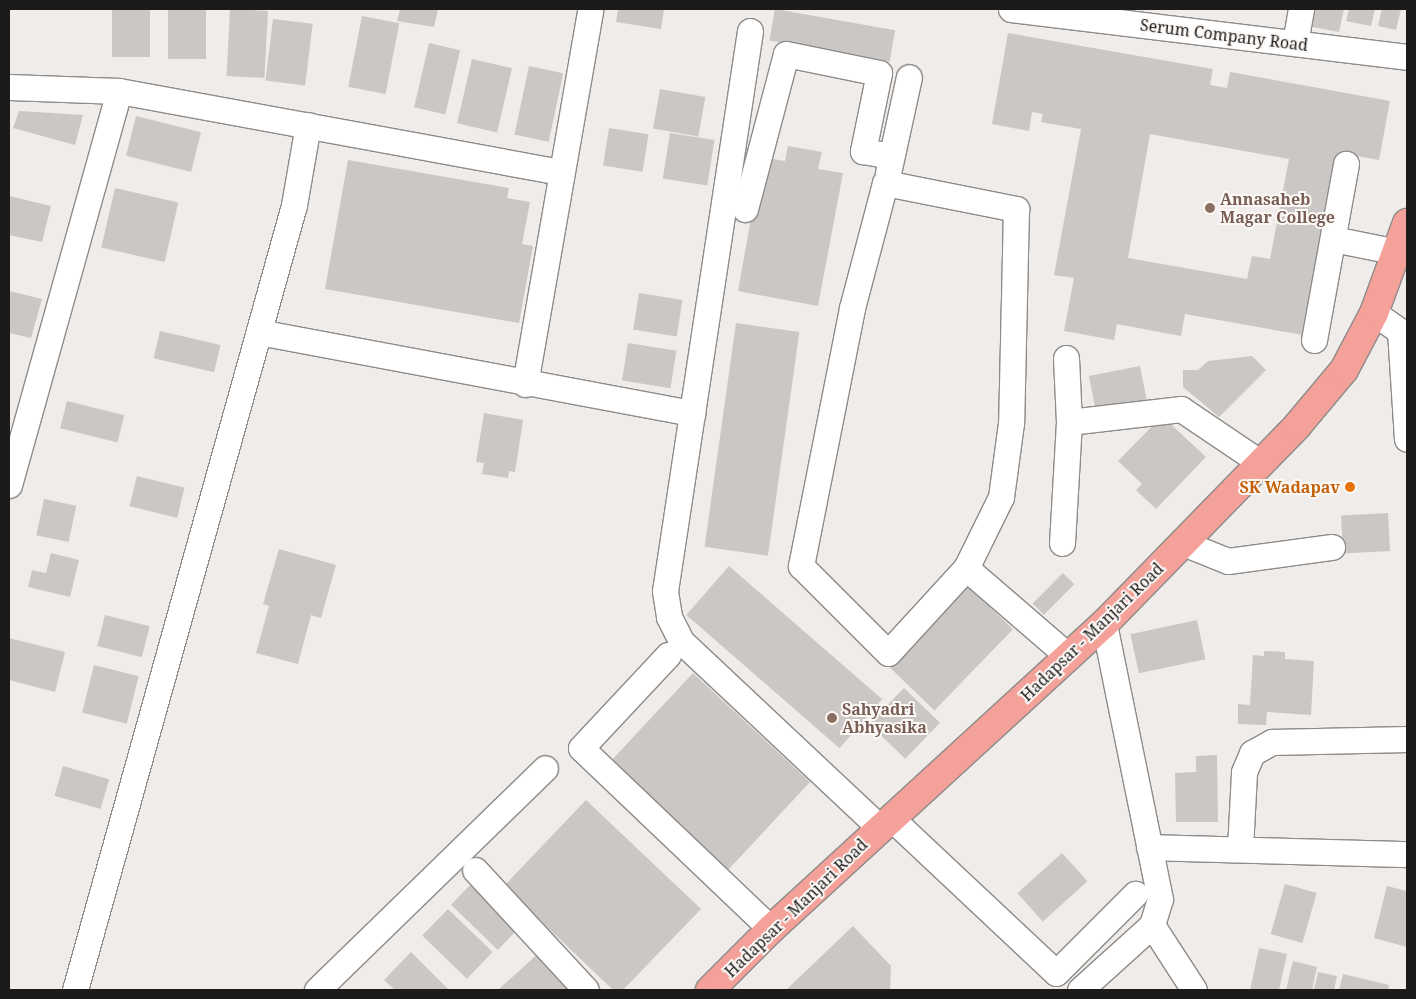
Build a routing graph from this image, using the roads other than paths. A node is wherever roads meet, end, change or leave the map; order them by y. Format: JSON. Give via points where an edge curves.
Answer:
{"nodes":[{"id":1,"x":1011,"y":9,"type":"edge"},
{"id":2,"x":1301,"y":9,"type":"edge"},
{"id":3,"x":590,"y":11,"type":"dead end"},
{"id":4,"x":1096,"y":14,"type":"edge"},
{"id":5,"x":750,"y":31,"type":"dead end"},
{"id":6,"x":1295,"y":43,"type":"junction"},
{"id":7,"x":1407,"y":58,"type":"edge"},
{"id":8,"x":909,"y":77,"type":"dead end"},
{"id":9,"x":9,"y":87,"type":"edge"},
{"id":10,"x":119,"y":90,"type":"junction"},
{"id":11,"x":308,"y":125,"type":"junction"},
{"id":12,"x":891,"y":156,"type":"junction"},
{"id":13,"x":1346,"y":164,"type":"dead end"},
{"id":14,"x":562,"y":172,"type":"junction"},
{"id":15,"x":885,"y":183,"type":"junction"},
{"id":16,"x":745,"y":209,"type":"dead end"},
{"id":17,"x":1407,"y":223,"type":"edge"},
{"id":18,"x":1333,"y":239,"type":"junction"},
{"id":19,"x":1398,"y":252,"type":"junction"},
{"id":20,"x":1374,"y":313,"type":"junction"},
{"id":21,"x":1404,"y":330,"type":"edge"},
{"id":22,"x":259,"y":332,"type":"junction"},
{"id":23,"x":1314,"y":340,"type":"dead end"},
{"id":24,"x":1066,"y":358,"type":"dead end"},
{"id":25,"x":525,"y":384,"type":"junction"},
{"id":26,"x":693,"y":413,"type":"junction"},
{"id":27,"x":1069,"y":422,"type":"junction"},
{"id":28,"x":1407,"y":439,"type":"edge"},
{"id":29,"x":1261,"y":462,"type":"junction"},
{"id":30,"x":9,"y":485,"type":"edge"},
{"id":31,"x":1062,"y":543,"type":"dead end"},
{"id":32,"x":1183,"y":543,"type":"junction"},
{"id":33,"x":1332,"y":547,"type":"dead end"},
{"id":34,"x":966,"y":568,"type":"junction"},
{"id":35,"x":1104,"y":624,"type":"junction"},
{"id":36,"x":668,"y":655,"type":"dead end"},
{"id":37,"x":1069,"y":657,"type":"junction"},
{"id":38,"x":1407,"y":739,"type":"edge"},
{"id":39,"x":545,"y":768,"type":"dead end"},
{"id":40,"x":886,"y":823,"type":"junction"},
{"id":41,"x":1150,"y":847,"type":"junction"},
{"id":42,"x":1240,"y":849,"type":"junction"},
{"id":43,"x":1407,"y":854,"type":"edge"},
{"id":44,"x":475,"y":870,"type":"dead end"},
{"id":45,"x":1135,"y":894,"type":"dead end"},
{"id":46,"x":1152,"y":924,"type":"junction"},
{"id":47,"x":771,"y":929,"type":"junction"},
{"id":48,"x":75,"y":990,"type":"edge"},
{"id":49,"x":316,"y":990,"type":"edge"},
{"id":50,"x":586,"y":990,"type":"edge"},
{"id":51,"x":710,"y":990,"type":"edge"},
{"id":52,"x":1080,"y":990,"type":"edge"},
{"id":53,"x":1194,"y":990,"type":"edge"}],
"edges":[{"from":1,"to":4,"type":"street","name":"Serum Company Road"},
{"from":2,"to":6,"type":"street"},
{"from":3,"to":14,"type":"street"},
{"from":4,"to":6,"type":"street","name":"Serum Company Road"},
{"from":5,"to":26,"type":"street"},
{"from":6,"to":7,"type":"street","name":"Serum Company Road"},
{"from":8,"to":12,"type":"street"},
{"from":9,"to":10,"type":"street"},
{"from":10,"to":11,"type":"street"},
{"from":10,"to":30,"type":"street"},
{"from":11,"to":14,"type":"street"},
{"from":11,"to":22,"type":"street","via":[[294,204]]},
{"from":12,"to":15,"type":"street"},
{"from":12,"to":16,"type":"street","via":[[863,151],[880,73],[786,54]]},
{"from":13,"to":18,"type":"street"},
{"from":14,"to":25,"type":"street"},
{"from":15,"to":34,"type":"street","via":[[1016,210],[1011,423],[1001,497]]},
{"from":15,"to":34,"type":"street","via":[[852,308],[801,566],[888,653]]},
{"from":17,"to":19,"type":"main road","name":"Hadapsar - Manjari Road"},
{"from":18,"to":19,"type":"street"},
{"from":18,"to":23,"type":"street"},
{"from":19,"to":20,"type":"main road","name":"Hadapsar - Manjari Road"},
{"from":20,"to":21,"type":"street"},
{"from":20,"to":29,"type":"main road","name":"Hadapsar - Manjari Road","via":[[1344,370]]},
{"from":21,"to":28,"type":"street"},
{"from":22,"to":25,"type":"street"},
{"from":22,"to":48,"type":"street"},
{"from":24,"to":27,"type":"street"},
{"from":25,"to":26,"type":"street"},
{"from":26,"to":40,"type":"street","via":[[665,591],[669,617],[681,641]]},
{"from":27,"to":29,"type":"street","via":[[1181,409]]},
{"from":27,"to":31,"type":"street"},
{"from":29,"to":32,"type":"main road","name":"Hadapsar - Manjari Road"},
{"from":32,"to":33,"type":"street","via":[[1228,562]]},
{"from":32,"to":35,"type":"main road","name":"Hadapsar - Manjari Road"},
{"from":34,"to":37,"type":"street"},
{"from":35,"to":37,"type":"main road","name":"Hadapsar - Manjari Road"},
{"from":35,"to":41,"type":"street"},
{"from":36,"to":47,"type":"street","via":[[581,748]]},
{"from":37,"to":40,"type":"main road","name":"Hadapsar - Manjari Road"},
{"from":38,"to":42,"type":"street","via":[[1272,742],[1252,753],[1244,772]]},
{"from":39,"to":49,"type":"street"},
{"from":40,"to":45,"type":"street","via":[[1056,973]]},
{"from":40,"to":47,"type":"main road","name":"Hadapsar - Manjari Road"},
{"from":41,"to":42,"type":"street"},
{"from":41,"to":46,"type":"street","via":[[1160,898]]},
{"from":42,"to":43,"type":"street"},
{"from":44,"to":50,"type":"street"},
{"from":46,"to":52,"type":"street"},
{"from":46,"to":53,"type":"street"},
{"from":47,"to":51,"type":"main road","name":"Hadapsar - Manjari Road"}]}
